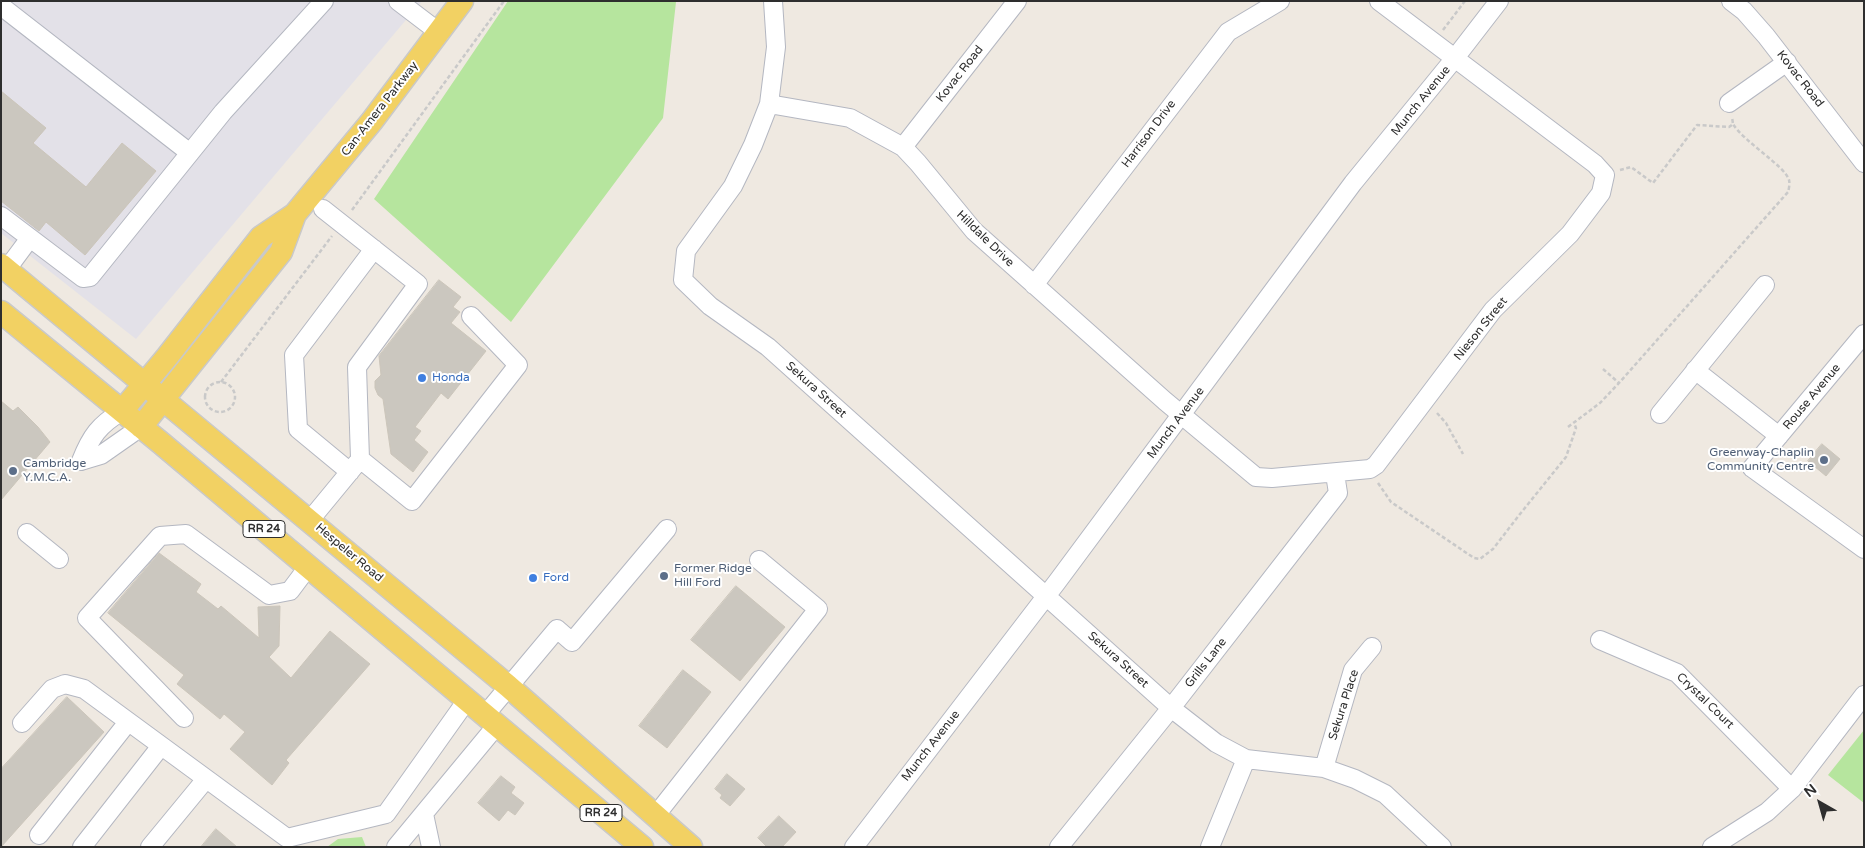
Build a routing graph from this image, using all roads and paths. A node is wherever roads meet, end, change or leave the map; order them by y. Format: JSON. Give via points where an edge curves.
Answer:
{"nodes":[{"id":1,"x":324,"y":1,"type":"edge"},
{"id":2,"x":398,"y":1,"type":"edge"},
{"id":3,"x":462,"y":1,"type":"edge"},
{"id":4,"x":504,"y":1,"type":"edge"},
{"id":5,"x":773,"y":1,"type":"edge"},
{"id":6,"x":1017,"y":1,"type":"edge"},
{"id":7,"x":1280,"y":1,"type":"edge"},
{"id":8,"x":1379,"y":1,"type":"edge"},
{"id":9,"x":1465,"y":1,"type":"edge"},
{"id":10,"x":1499,"y":1,"type":"edge"},
{"id":11,"x":1731,"y":1,"type":"edge"},
{"id":12,"x":1,"y":6,"type":"edge"},
{"id":13,"x":1446,"y":26,"type":"junction"},
{"id":14,"x":1450,"y":29,"type":"dead end"},
{"id":15,"x":1443,"y":30,"type":"dead end"},
{"id":16,"x":440,"y":33,"type":"junction"},
{"id":17,"x":1455,"y":58,"type":"junction"},
{"id":18,"x":1787,"y":62,"type":"junction"},
{"id":19,"x":1729,"y":103,"type":"joint"},
{"id":20,"x":770,"y":104,"type":"junction"},
{"id":21,"x":1733,"y":124,"type":"junction"},
{"id":22,"x":903,"y":148,"type":"junction"},
{"id":23,"x":190,"y":153,"type":"junction"},
{"id":24,"x":1864,"y":163,"type":"edge"},
{"id":25,"x":1605,"y":175,"type":"junction"},
{"id":26,"x":323,"y":209,"type":"dead end"},
{"id":27,"x":295,"y":214,"type":"junction"},
{"id":28,"x":1,"y":216,"type":"edge"},
{"id":29,"x":342,"y":223,"type":"junction"},
{"id":30,"x":30,"y":238,"type":"junction"},
{"id":31,"x":374,"y":249,"type":"junction"},
{"id":32,"x":4,"y":267,"type":"edge"},
{"id":33,"x":1034,"y":285,"type":"junction"},
{"id":34,"x":1765,"y":285,"type":"dead end"},
{"id":35,"x":1,"y":312,"type":"edge"},
{"id":36,"x":471,"y":316,"type":"dead end"},
{"id":37,"x":1864,"y":334,"type":"edge"},
{"id":38,"x":1603,"y":369,"type":"dead end"},
{"id":39,"x":1695,"y":370,"type":"junction"},
{"id":40,"x":221,"y":382,"type":"junction"},
{"id":41,"x":145,"y":383,"type":"junction"},
{"id":42,"x":1619,"y":384,"type":"junction"},
{"id":43,"x":164,"y":399,"type":"junction"},
{"id":44,"x":1424,"y":402,"type":"junction"},
{"id":45,"x":122,"y":411,"type":"junction"},
{"id":46,"x":1660,"y":414,"type":"dead end"},
{"id":47,"x":1182,"y":415,"type":"junction"},
{"id":48,"x":1574,"y":423,"type":"junction"},
{"id":49,"x":142,"y":427,"type":"junction"},
{"id":50,"x":1568,"y":427,"type":"dead end"},
{"id":51,"x":1779,"y":436,"type":"junction"},
{"id":52,"x":1463,"y":454,"type":"dead end"},
{"id":53,"x":355,"y":465,"type":"junction"},
{"id":54,"x":1370,"y":469,"type":"junction"},
{"id":55,"x":1335,"y":474,"type":"junction"},
{"id":56,"x":310,"y":520,"type":"junction"},
{"id":57,"x":667,"y":529,"type":"dead end"},
{"id":58,"x":27,"y":533,"type":"dead end"},
{"id":59,"x":1864,"y":549,"type":"edge"},
{"id":60,"x":59,"y":559,"type":"dead end"},
{"id":61,"x":759,"y":560,"type":"dead end"},
{"id":62,"x":308,"y":567,"type":"junction"},
{"id":63,"x":1046,"y":596,"type":"junction"},
{"id":64,"x":1600,"y":640,"type":"dead end"},
{"id":65,"x":1372,"y":647,"type":"dead end"},
{"id":66,"x":508,"y":686,"type":"junction"},
{"id":67,"x":1864,"y":695,"type":"edge"},
{"id":68,"x":467,"y":700,"type":"junction"},
{"id":69,"x":1171,"y":708,"type":"junction"},
{"id":70,"x":184,"y":718,"type":"dead end"},
{"id":71,"x":491,"y":720,"type":"junction"},
{"id":72,"x":128,"y":722,"type":"junction"},
{"id":73,"x":22,"y":723,"type":"dead end"},
{"id":74,"x":161,"y":746,"type":"junction"},
{"id":75,"x":1246,"y":759,"type":"junction"},
{"id":76,"x":1324,"y":768,"type":"junction"},
{"id":77,"x":206,"y":779,"type":"junction"},
{"id":78,"x":1792,"y":788,"type":"junction"},
{"id":79,"x":424,"y":814,"type":"junction"},
{"id":80,"x":656,"y":815,"type":"junction"},
{"id":81,"x":39,"y":835,"type":"dead end"},
{"id":82,"x":82,"y":847,"type":"edge"},
{"id":83,"x":150,"y":847,"type":"edge"},
{"id":84,"x":396,"y":847,"type":"edge"},
{"id":85,"x":432,"y":847,"type":"edge"},
{"id":86,"x":642,"y":847,"type":"edge"},
{"id":87,"x":691,"y":847,"type":"edge"},
{"id":88,"x":854,"y":847,"type":"edge"},
{"id":89,"x":1059,"y":847,"type":"edge"},
{"id":90,"x":1210,"y":847,"type":"edge"},
{"id":91,"x":1442,"y":847,"type":"edge"},
{"id":92,"x":1712,"y":847,"type":"edge"}],
"edges":[{"from":1,"to":23,"type":"street"},
{"from":2,"to":16,"type":"street"},
{"from":3,"to":16,"type":"main road","name":"Can-Amera Parkway"},
{"from":4,"to":29,"type":"path"},
{"from":5,"to":20,"type":"street","name":"Sekura Street","via":[[776,47]]},
{"from":6,"to":22,"type":"street","name":"Kovac Road"},
{"from":7,"to":33,"type":"street","name":"Harrison Drive","via":[[1228,32]]},
{"from":8,"to":17,"type":"street"},
{"from":9,"to":13,"type":"path"},
{"from":10,"to":17,"type":"street","name":"Munch Avenue"},
{"from":11,"to":18,"type":"street","name":"Kovac Road","via":[[1744,10]]},
{"from":12,"to":23,"type":"street"},
{"from":13,"to":14,"type":"path"},
{"from":13,"to":15,"type":"path"},
{"from":16,"to":27,"type":"main road","name":"Can-Amera Parkway"},
{"from":17,"to":25,"type":"street","via":[[1595,164]]},
{"from":17,"to":47,"type":"street","name":"Munch Avenue","via":[[1354,184]]},
{"from":18,"to":19,"type":"street"},
{"from":18,"to":24,"type":"street","name":"Kovac Road"},
{"from":19,"to":21,"type":"path"},
{"from":20,"to":22,"type":"street","name":"Hilldale Drive","via":[[850,118]]},
{"from":20,"to":63,"type":"street","name":"Sekura Street","via":[[733,186],[686,250],[683,280],[710,306],[768,347]]},
{"from":21,"to":25,"type":"path","via":[[1729,127],[1698,125],[1652,183],[1630,167]]},
{"from":21,"to":42,"type":"path","via":[[1738,133],[1784,171],[1789,181],[1788,192]]},
{"from":22,"to":33,"type":"street","name":"Hilldale Drive","via":[[974,231]]},
{"from":23,"to":30,"type":"street","via":[[90,277],[82,278]]},
{"from":25,"to":44,"type":"street","name":"Nieson Street","via":[[1601,193],[1570,234],[1493,310]]},
{"from":26,"to":29,"type":"street"},
{"from":27,"to":41,"type":"main road","name":"Can-Amera Parkway","via":[[261,237]]},
{"from":27,"to":43,"type":"main road","name":"Can-Amera Parkway","via":[[281,252]]},
{"from":28,"to":30,"type":"street"},
{"from":29,"to":31,"type":"street"},
{"from":29,"to":40,"type":"path"},
{"from":30,"to":32,"type":"street"},
{"from":31,"to":53,"type":"street","via":[[418,284],[357,366]]},
{"from":31,"to":53,"type":"street","via":[[294,355],[298,429]]},
{"from":32,"to":41,"type":"main road","name":"Hespeler Road","number":"RR 24"},
{"from":33,"to":47,"type":"street","name":"Hilldale Drive"},
{"from":34,"to":39,"type":"street"},
{"from":35,"to":45,"type":"main road","number":"RR 24"},
{"from":36,"to":53,"type":"street","via":[[518,365],[412,501]]},
{"from":37,"to":51,"type":"street","name":"Rouse Avenue"},
{"from":38,"to":42,"type":"path"},
{"from":39,"to":46,"type":"street"},
{"from":39,"to":51,"type":"street"},
{"from":40,"to":40,"type":"path","via":[[230,386],[234,402],[228,410],[218,411],[206,402],[204,392],[212,384]]},
{"from":41,"to":43,"type":"main road","name":"Hespeler Road","number":"RR 24"},
{"from":41,"to":45,"type":"main road","name":"Can-Amera Parkway"},
{"from":42,"to":48,"type":"path"},
{"from":43,"to":49,"type":"main road","name":"Can-Amera Parkway"},
{"from":43,"to":56,"type":"main road","name":"Hespeler Road","number":"RR 24"},
{"from":44,"to":52,"type":"path","via":[[1446,423]]},
{"from":44,"to":54,"type":"street","name":"Nieson Street"},
{"from":45,"to":49,"type":"main road","number":"RR 24"},
{"from":45,"to":49,"type":"street","via":[[106,421],[89,442],[81,462],[101,455]]},
{"from":47,"to":55,"type":"street","via":[[1256,477]]},
{"from":47,"to":63,"type":"street","name":"Munch Avenue"},
{"from":48,"to":50,"type":"path"},
{"from":48,"to":54,"type":"path","via":[[1576,428],[1566,457],[1493,549],[1480,559],[1391,502]]},
{"from":49,"to":62,"type":"main road","number":"RR 24"},
{"from":51,"to":59,"type":"street","name":"Rouse Avenue","via":[[1752,468]]},
{"from":53,"to":56,"type":"street"},
{"from":54,"to":55,"type":"street"},
{"from":55,"to":69,"type":"street","name":"Grills Lane","via":[[1338,493]]},
{"from":56,"to":66,"type":"main road","name":"Hespeler Road","number":"RR 24"},
{"from":57,"to":66,"type":"street","via":[[572,642],[557,629]]},
{"from":58,"to":60,"type":"street"},
{"from":61,"to":80,"type":"street","via":[[818,609]]},
{"from":62,"to":68,"type":"main road","number":"RR 24"},
{"from":62,"to":70,"type":"street","via":[[290,591],[269,595],[186,534],[160,536],[87,618]]},
{"from":63,"to":69,"type":"street","name":"Sekura Street"},
{"from":63,"to":88,"type":"street","name":"Munch Avenue"},
{"from":64,"to":78,"type":"street","name":"Crystal Court","via":[[1678,672]]},
{"from":65,"to":76,"type":"street","name":"Sekura Place","via":[[1353,670]]},
{"from":66,"to":71,"type":"street"},
{"from":66,"to":80,"type":"main road","name":"Hespeler Road","number":"RR 24"},
{"from":67,"to":78,"type":"street"},
{"from":68,"to":71,"type":"main road","number":"RR 24"},
{"from":68,"to":77,"type":"street","via":[[386,814],[286,838]]},
{"from":69,"to":75,"type":"street","name":"Sekura Street","via":[[1216,743]]},
{"from":69,"to":89,"type":"street","name":"Grills Lane"},
{"from":71,"to":79,"type":"street"},
{"from":71,"to":86,"type":"main road","number":"RR 24"},
{"from":72,"to":73,"type":"street","via":[[84,689],[65,684],[52,689]]},
{"from":72,"to":74,"type":"street"},
{"from":72,"to":81,"type":"street"},
{"from":74,"to":77,"type":"street"},
{"from":74,"to":82,"type":"street"},
{"from":75,"to":76,"type":"street"},
{"from":75,"to":90,"type":"street"},
{"from":76,"to":91,"type":"street","via":[[1385,794]]},
{"from":77,"to":83,"type":"street"},
{"from":78,"to":92,"type":"street","via":[[1767,812]]},
{"from":79,"to":84,"type":"street"},
{"from":79,"to":85,"type":"street"},
{"from":80,"to":87,"type":"main road","name":"Hespeler Road","number":"RR 24"}]}
